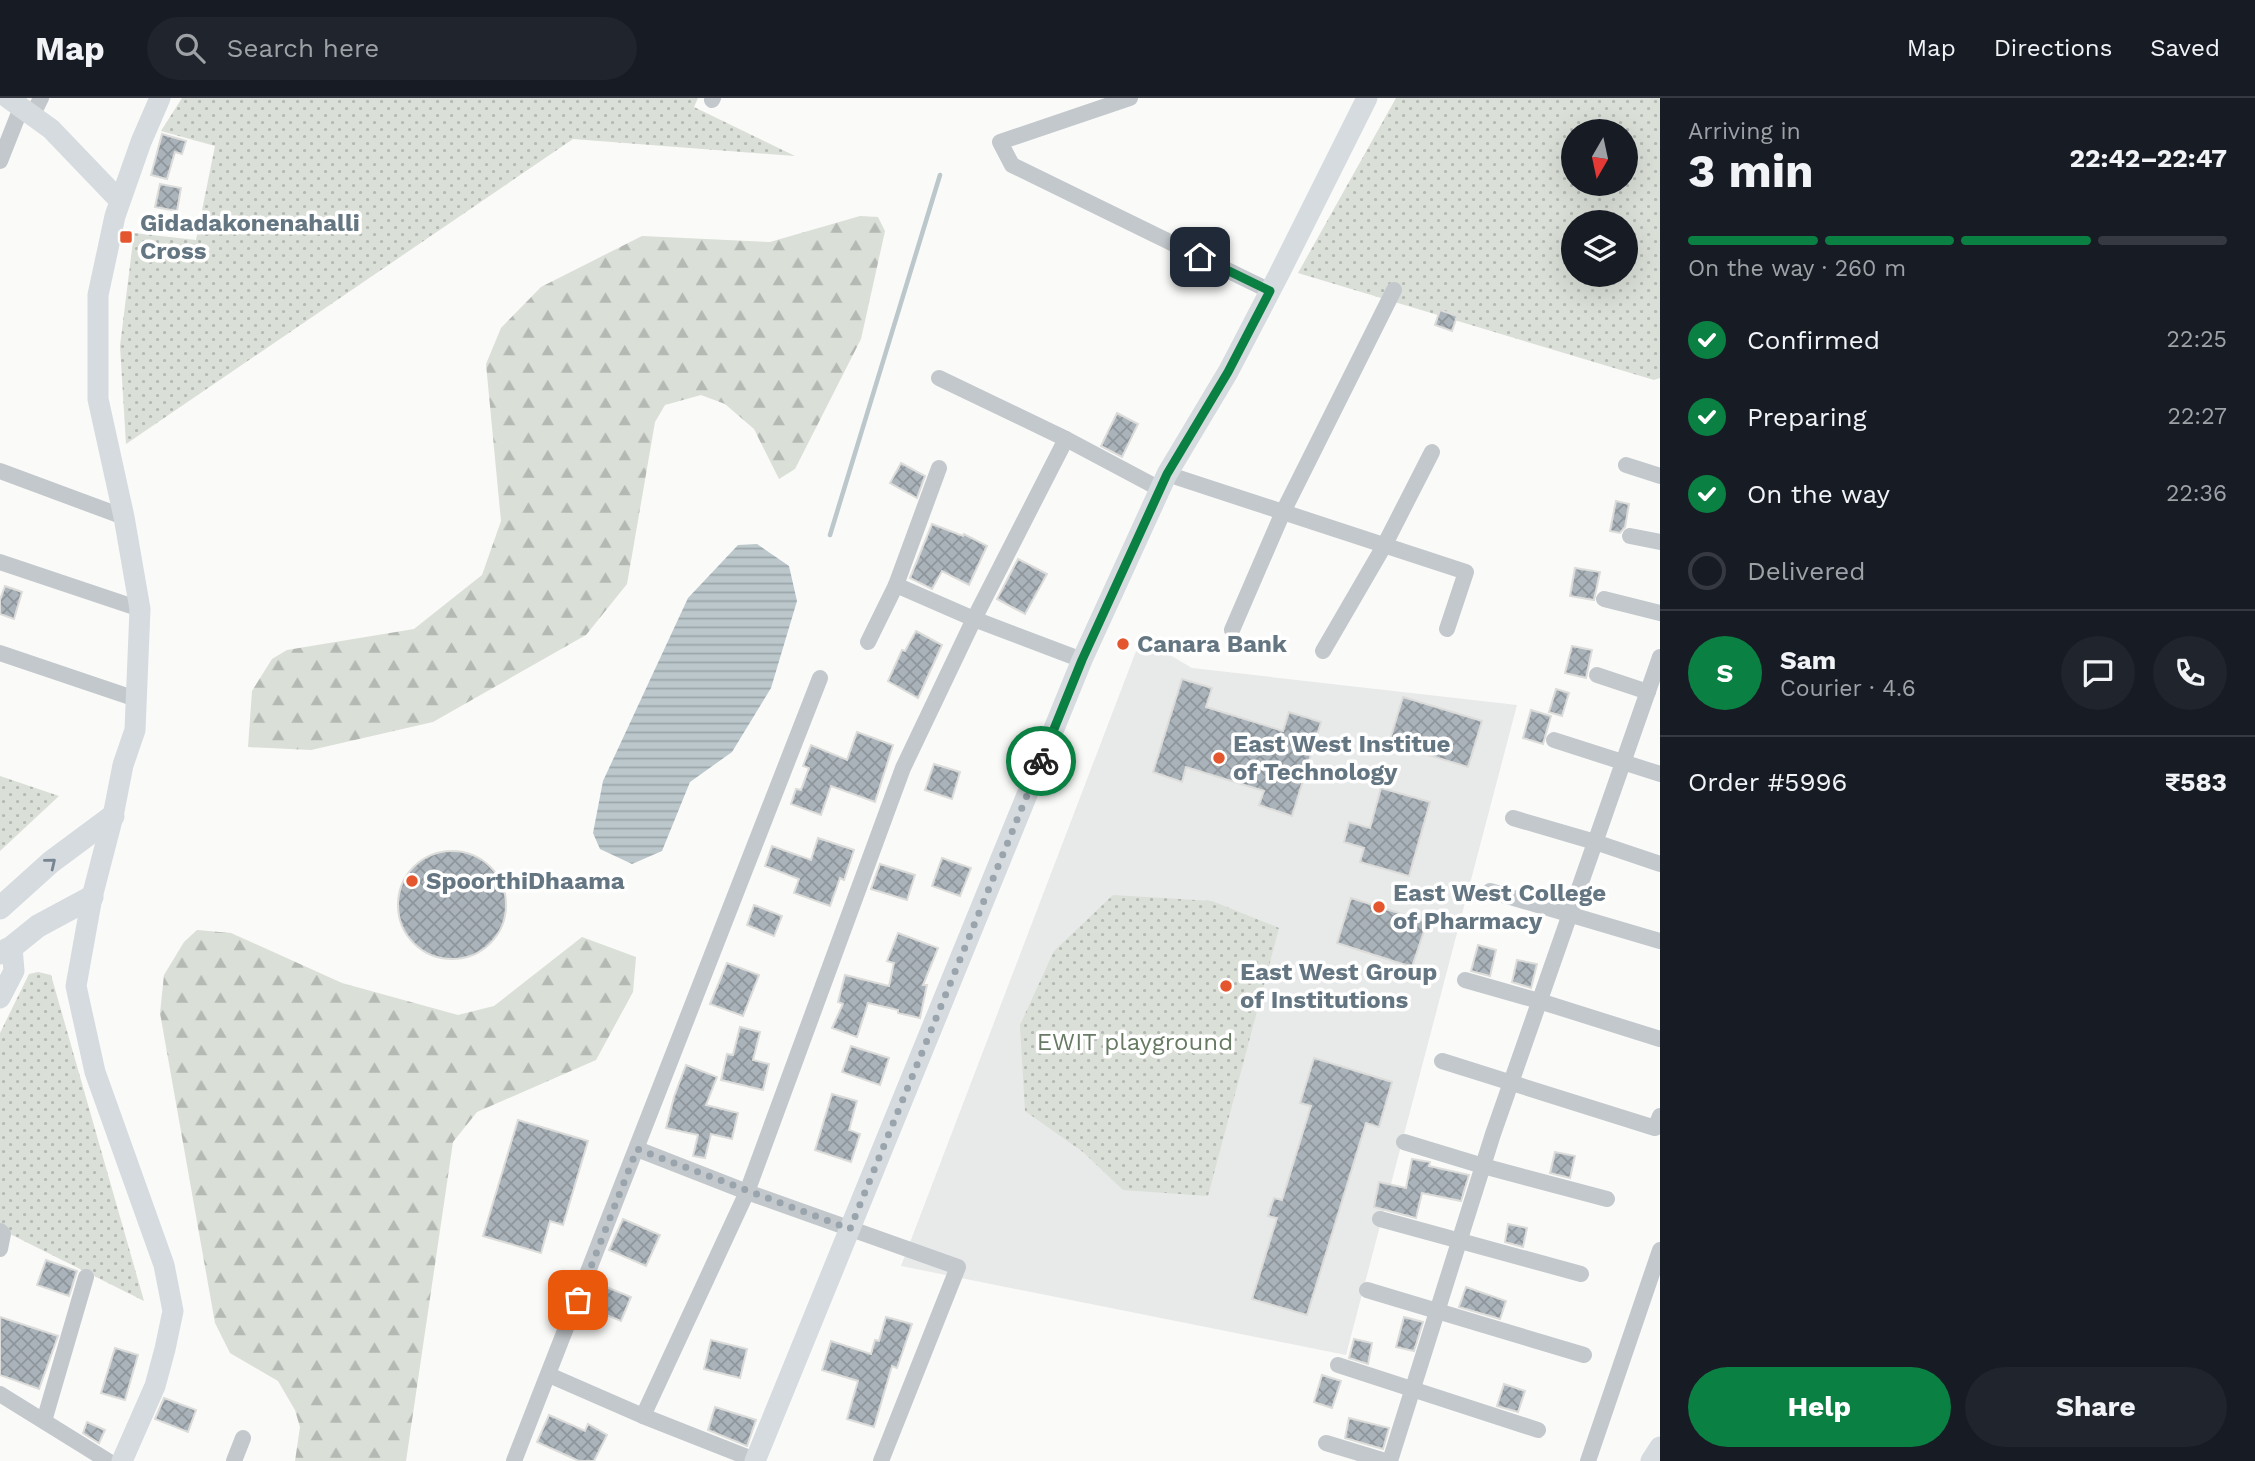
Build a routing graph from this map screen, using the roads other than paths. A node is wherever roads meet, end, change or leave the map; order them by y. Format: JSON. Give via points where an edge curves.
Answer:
{"nodes":[{"id":1,"x":160,"y":98,"type":"edge"},
{"id":2,"x":1130,"y":98,"type":"edge"},
{"id":3,"x":1365,"y":99,"type":"edge"},
{"id":4,"x":26,"y":105,"type":"edge"},
{"id":5,"x":0,"y":161,"type":"edge"},
{"id":6,"x":120,"y":201,"type":"junction"},
{"id":7,"x":1394,"y":290,"type":"dead end"},
{"id":8,"x":1270,"y":291,"type":"junction"},
{"id":9,"x":939,"y":378,"type":"dead end"},
{"id":10,"x":1066,"y":439,"type":"junction"},
{"id":11,"x":1432,"y":452,"type":"dead end"},
{"id":12,"x":1626,"y":465,"type":"dead end"},
{"id":13,"x":939,"y":468,"type":"dead end"},
{"id":14,"x":0,"y":471,"type":"edge"},
{"id":15,"x":1660,"y":476,"type":"edge"},
{"id":16,"x":1163,"y":482,"type":"junction"},
{"id":17,"x":1283,"y":512,"type":"junction"},
{"id":18,"x":124,"y":517,"type":"junction"},
{"id":19,"x":1630,"y":536,"type":"dead end"},
{"id":20,"x":1660,"y":542,"type":"edge"},
{"id":21,"x":1384,"y":546,"type":"junction"},
{"id":22,"x":0,"y":562,"type":"edge"},
{"id":23,"x":896,"y":585,"type":"junction"},
{"id":24,"x":1604,"y":599,"type":"dead end"},
{"id":25,"x":140,"y":609,"type":"junction"},
{"id":26,"x":1660,"y":613,"type":"edge"},
{"id":27,"x":974,"y":619,"type":"junction"},
{"id":28,"x":1232,"y":629,"type":"dead end"},
{"id":29,"x":1447,"y":629,"type":"dead end"},
{"id":30,"x":868,"y":642,"type":"dead end"},
{"id":31,"x":1322,"y":651,"type":"dead end"},
{"id":32,"x":0,"y":653,"type":"edge"},
{"id":33,"x":1660,"y":657,"type":"edge"},
{"id":34,"x":1082,"y":660,"type":"junction"},
{"id":35,"x":1597,"y":675,"type":"dead end"},
{"id":36,"x":820,"y":678,"type":"dead end"},
{"id":37,"x":1648,"y":692,"type":"junction"},
{"id":38,"x":136,"y":699,"type":"junction"},
{"id":39,"x":1554,"y":740,"type":"dead end"},
{"id":40,"x":1623,"y":761,"type":"junction"},
{"id":41,"x":1660,"y":774,"type":"edge"},
{"id":42,"x":113,"y":816,"type":"junction"},
{"id":43,"x":1513,"y":818,"type":"dead end"},
{"id":44,"x":1595,"y":842,"type":"junction"},
{"id":45,"x":1660,"y":864,"type":"edge"},
{"id":46,"x":1490,"y":891,"type":"dead end"},
{"id":47,"x":92,"y":897,"type":"junction"},
{"id":48,"x":0,"y":908,"type":"edge"},
{"id":49,"x":1570,"y":915,"type":"junction"},
{"id":50,"x":1660,"y":941,"type":"edge"},
{"id":51,"x":6,"y":950,"type":"edge"},
{"id":52,"x":1465,"y":980,"type":"dead end"},
{"id":53,"x":0,"y":998,"type":"edge"},
{"id":54,"x":1539,"y":1001,"type":"junction"},
{"id":55,"x":1660,"y":1039,"type":"edge"},
{"id":56,"x":1442,"y":1061,"type":"dead end"},
{"id":57,"x":1511,"y":1083,"type":"junction"},
{"id":58,"x":1660,"y":1116,"type":"edge"},
{"id":59,"x":1404,"y":1142,"type":"dead end"},
{"id":60,"x":637,"y":1149,"type":"junction"},
{"id":61,"x":1483,"y":1166,"type":"junction"},
{"id":62,"x":747,"y":1192,"type":"junction"},
{"id":63,"x":1607,"y":1199,"type":"dead end"},
{"id":64,"x":1380,"y":1219,"type":"dead end"},
{"id":65,"x":850,"y":1229,"type":"junction"},
{"id":66,"x":0,"y":1231,"type":"edge"},
{"id":67,"x":1459,"y":1241,"type":"junction"},
{"id":68,"x":0,"y":1249,"type":"edge"},
{"id":69,"x":1660,"y":1250,"type":"edge"},
{"id":70,"x":1581,"y":1274,"type":"dead end"},
{"id":71,"x":86,"y":1277,"type":"dead end"},
{"id":72,"x":1367,"y":1290,"type":"dead end"},
{"id":73,"x":1437,"y":1312,"type":"junction"},
{"id":74,"x":1584,"y":1355,"type":"dead end"},
{"id":75,"x":1338,"y":1365,"type":"dead end"},
{"id":76,"x":549,"y":1375,"type":"junction"},
{"id":77,"x":1412,"y":1391,"type":"junction"},
{"id":78,"x":0,"y":1394,"type":"edge"},
{"id":79,"x":643,"y":1416,"type":"junction"},
{"id":80,"x":44,"y":1422,"type":"junction"},
{"id":81,"x":1538,"y":1430,"type":"dead end"},
{"id":82,"x":243,"y":1438,"type":"dead end"},
{"id":83,"x":1326,"y":1443,"type":"dead end"},
{"id":84,"x":1660,"y":1447,"type":"edge"},
{"id":85,"x":108,"y":1461,"type":"edge"},
{"id":86,"x":122,"y":1461,"type":"edge"},
{"id":87,"x":234,"y":1461,"type":"edge"},
{"id":88,"x":514,"y":1461,"type":"edge"},
{"id":89,"x":756,"y":1461,"type":"edge"},
{"id":90,"x":881,"y":1461,"type":"edge"},
{"id":91,"x":1387,"y":1461,"type":"edge"},
{"id":92,"x":1588,"y":1461,"type":"edge"},
{"id":93,"x":1651,"y":1461,"type":"edge"}],
"edges":[{"from":1,"to":6,"type":"street"},
{"from":2,"to":8,"type":"street","via":[[1000,142],[1012,165]]},
{"from":3,"to":8,"type":"street"},
{"from":4,"to":5,"type":"street"},
{"from":4,"to":6,"type":"street"},
{"from":6,"to":18,"type":"street","via":[[98,295],[98,400]]},
{"from":7,"to":17,"type":"street"},
{"from":8,"to":16,"type":"street"},
{"from":9,"to":10,"type":"street"},
{"from":10,"to":16,"type":"street"},
{"from":10,"to":27,"type":"street"},
{"from":11,"to":21,"type":"street"},
{"from":12,"to":15,"type":"street"},
{"from":13,"to":23,"type":"street"},
{"from":14,"to":18,"type":"street"},
{"from":16,"to":17,"type":"street"},
{"from":16,"to":34,"type":"street"},
{"from":17,"to":21,"type":"street"},
{"from":17,"to":28,"type":"street"},
{"from":18,"to":25,"type":"street"},
{"from":19,"to":20,"type":"street"},
{"from":21,"to":29,"type":"street","via":[[1466,572]]},
{"from":21,"to":31,"type":"street"},
{"from":22,"to":25,"type":"street"},
{"from":23,"to":27,"type":"street"},
{"from":23,"to":30,"type":"street"},
{"from":24,"to":26,"type":"street"},
{"from":25,"to":38,"type":"street"},
{"from":27,"to":34,"type":"street"},
{"from":27,"to":62,"type":"street","via":[[903,768]]},
{"from":32,"to":38,"type":"street"},
{"from":33,"to":37,"type":"street"},
{"from":34,"to":65,"type":"street"},
{"from":35,"to":37,"type":"street"},
{"from":36,"to":60,"type":"street"},
{"from":37,"to":40,"type":"street"},
{"from":38,"to":42,"type":"street","via":[[135,730],[122,765]]},
{"from":39,"to":40,"type":"street"},
{"from":40,"to":41,"type":"street"},
{"from":40,"to":44,"type":"street"},
{"from":42,"to":47,"type":"street"},
{"from":48,"to":42,"type":"main road","one_way":true},
{"from":43,"to":44,"type":"street"},
{"from":44,"to":45,"type":"street"},
{"from":44,"to":49,"type":"street"},
{"from":46,"to":49,"type":"street"},
{"from":47,"to":51,"type":"main road","via":[[38,926]]},
{"from":47,"to":86,"type":"street","via":[[76,986],[94,1072],[164,1265],[173,1311],[155,1386]]},
{"from":49,"to":50,"type":"street"},
{"from":49,"to":54,"type":"street"},
{"from":51,"to":53,"type":"street","via":[[14,971]]},
{"from":52,"to":54,"type":"street"},
{"from":54,"to":55,"type":"street"},
{"from":54,"to":57,"type":"street"},
{"from":56,"to":57,"type":"street"},
{"from":57,"to":58,"type":"street","via":[[1655,1128]]},
{"from":57,"to":61,"type":"street"},
{"from":59,"to":61,"type":"street"},
{"from":60,"to":62,"type":"street"},
{"from":60,"to":76,"type":"street"},
{"from":61,"to":63,"type":"street"},
{"from":61,"to":67,"type":"street"},
{"from":62,"to":65,"type":"street"},
{"from":62,"to":79,"type":"street"},
{"from":64,"to":67,"type":"street"},
{"from":65,"to":89,"type":"street"},
{"from":65,"to":90,"type":"street","via":[[958,1267]]},
{"from":66,"to":68,"type":"street"},
{"from":67,"to":70,"type":"street"},
{"from":67,"to":73,"type":"street"},
{"from":69,"to":92,"type":"street"},
{"from":71,"to":80,"type":"street"},
{"from":72,"to":73,"type":"street"},
{"from":73,"to":74,"type":"street"},
{"from":73,"to":77,"type":"street"},
{"from":75,"to":77,"type":"street"},
{"from":76,"to":79,"type":"street"},
{"from":76,"to":88,"type":"street"},
{"from":77,"to":81,"type":"street"},
{"from":77,"to":91,"type":"street"},
{"from":78,"to":80,"type":"street"},
{"from":79,"to":89,"type":"street"},
{"from":80,"to":85,"type":"street"},
{"from":82,"to":87,"type":"street"},
{"from":83,"to":91,"type":"street"},
{"from":84,"to":93,"type":"street"}]}
